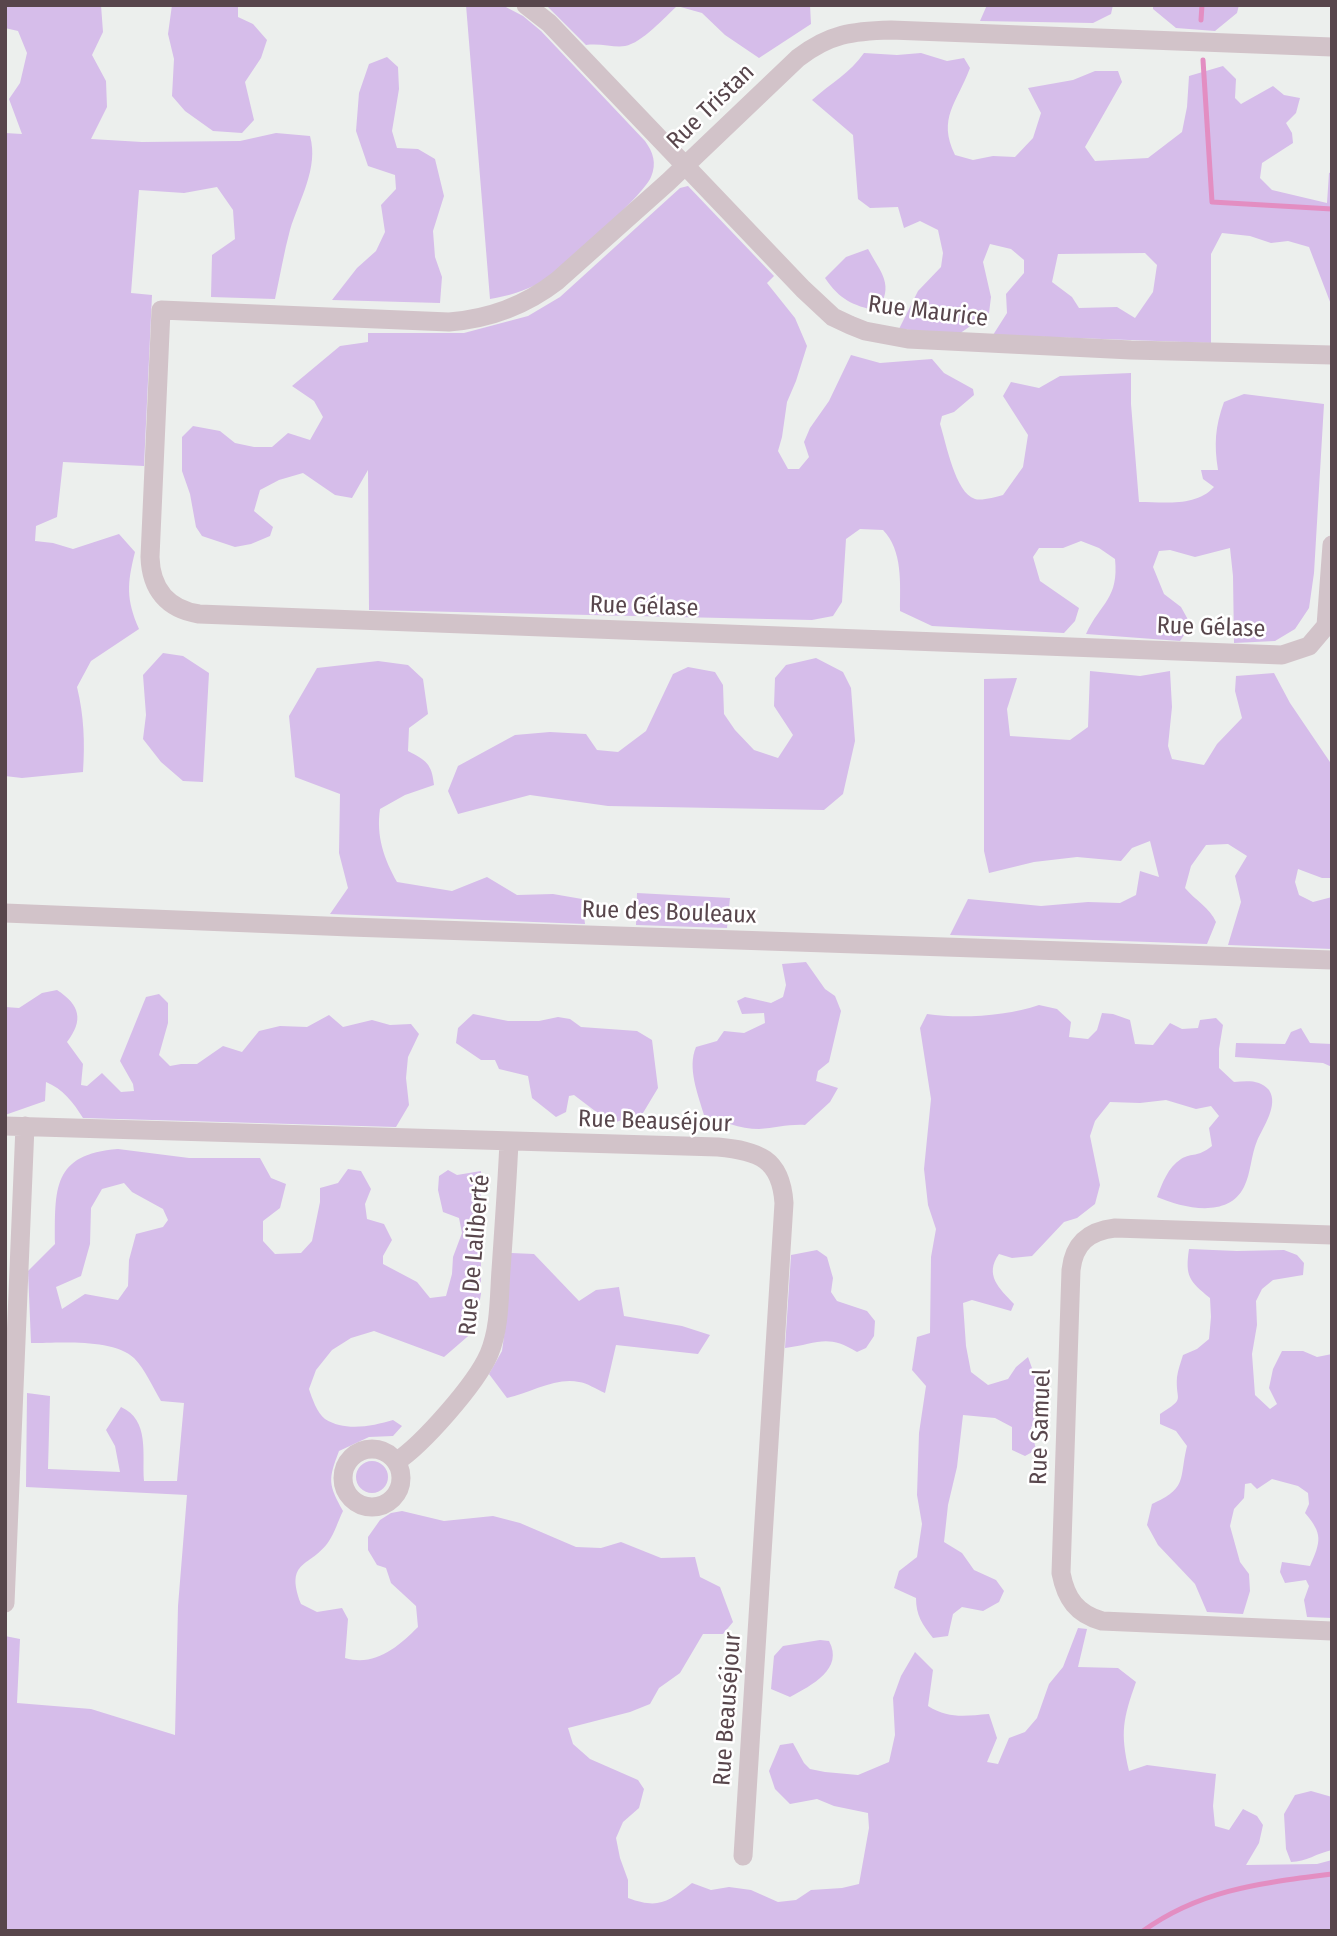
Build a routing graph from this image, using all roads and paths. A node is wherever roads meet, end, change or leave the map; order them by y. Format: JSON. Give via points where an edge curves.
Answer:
{"nodes":[{"id":1,"x":526,"y":5,"type":"edge"},
{"id":2,"x":1332,"y":47,"type":"edge"},
{"id":3,"x":686,"y":164,"type":"junction"},
{"id":4,"x":161,"y":310,"type":"joint"},
{"id":5,"x":1332,"y":355,"type":"edge"},
{"id":6,"x":1332,"y":545,"type":"edge"},
{"id":7,"x":5,"y":913,"type":"edge"},
{"id":8,"x":1332,"y":960,"type":"edge"},
{"id":9,"x":15,"y":1126,"type":"edge"},
{"id":10,"x":509,"y":1142,"type":"junction"},
{"id":11,"x":1332,"y":1235,"type":"edge"},
{"id":12,"x":396,"y":1462,"type":"dead end"},
{"id":13,"x":5,"y":1603,"type":"edge"},
{"id":14,"x":1332,"y":1631,"type":"edge"},
{"id":15,"x":743,"y":1856,"type":"dead end"}],
"edges":[{"from":1,"to":3,"type":"street","name":"Rue Maurice"},
{"from":2,"to":3,"type":"street","name":"Rue Tristan","via":[[849,32],[816,44],[798,58]]},
{"from":3,"to":4,"type":"street","name":"Rue Tristan","via":[[544,292],[480,317],[449,321]]},
{"from":3,"to":5,"type":"street","name":"Rue Maurice","via":[[818,304],[833,317],[865,331],[991,345]]},
{"from":4,"to":6,"type":"street","name":"Rue Gélase","via":[[150,573],[163,598],[185,612],[1282,655],[1309,646],[1326,626]]},
{"from":7,"to":8,"type":"street","name":"Rue des Bouleaux"},
{"from":9,"to":10,"type":"street","name":"Rue Beauséjour"},
{"from":9,"to":13,"type":"street"},
{"from":10,"to":12,"type":"street","name":"Rue De Laliberté","via":[[498,1313],[490,1352],[445,1413]]},
{"from":10,"to":15,"type":"street","name":"Rue Beauséjour","via":[[741,1149],[766,1158],[779,1178],[783,1227]]},
{"from":11,"to":14,"type":"street","name":"Rue Samuel","via":[[1115,1228],[1090,1234],[1079,1244],[1071,1270],[1061,1573],[1063,1587],[1078,1611],[1102,1621]]}]}
